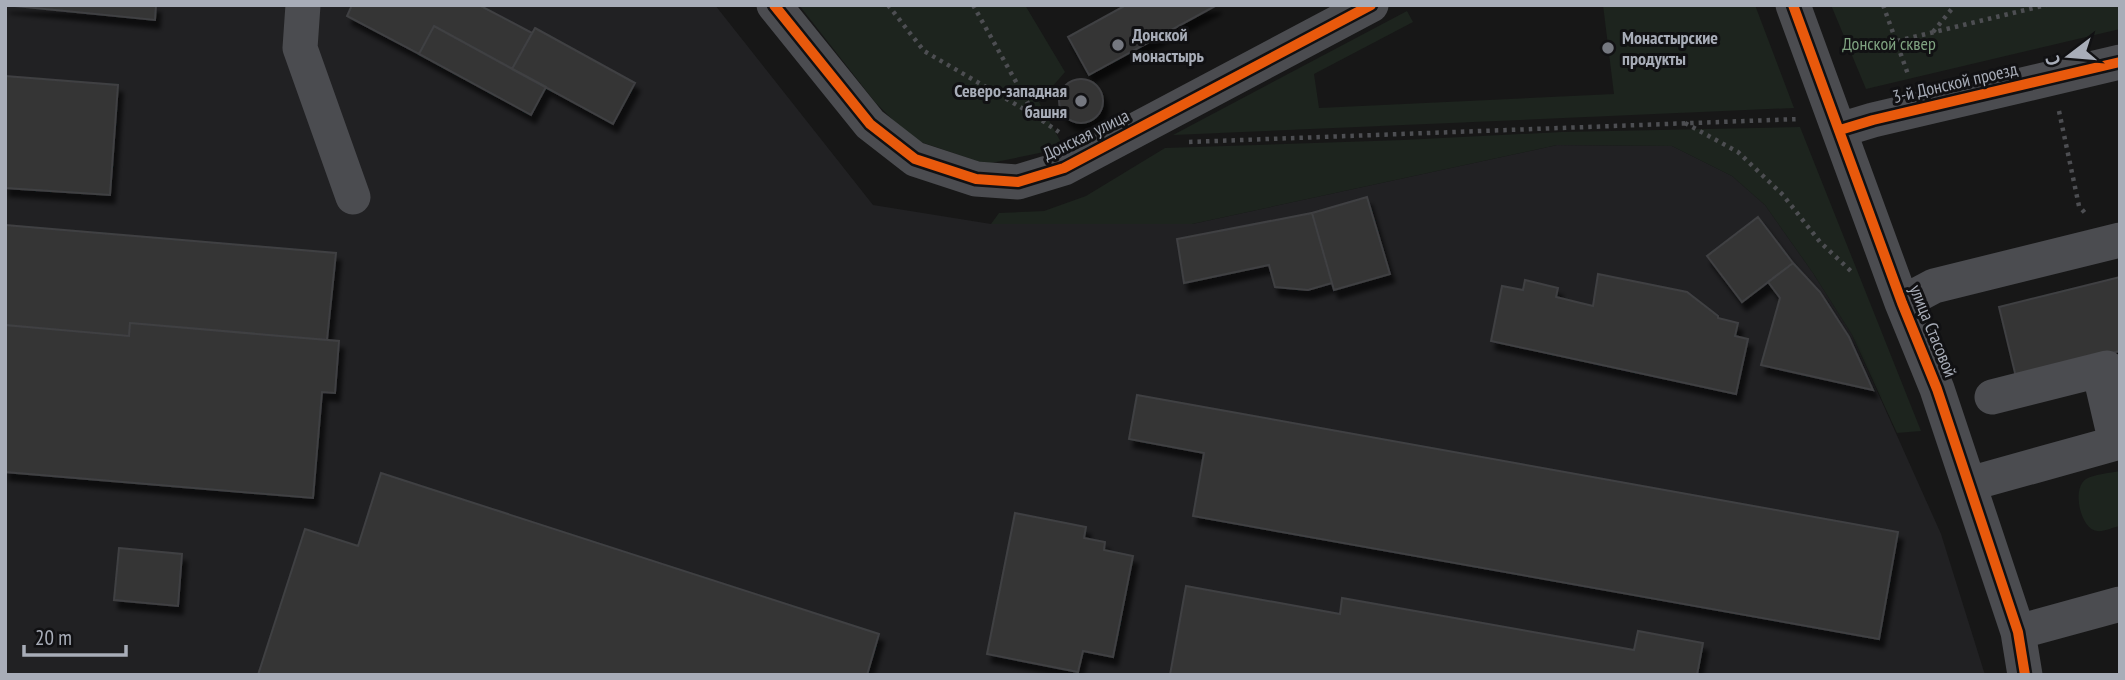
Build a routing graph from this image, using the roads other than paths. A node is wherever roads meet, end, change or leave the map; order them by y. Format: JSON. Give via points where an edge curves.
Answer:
{"nodes":[{"id":1,"x":303,"y":5,"type":"edge"},
{"id":2,"x":774,"y":5,"type":"edge"},
{"id":3,"x":1371,"y":5,"type":"edge"},
{"id":4,"x":1793,"y":5,"type":"edge"},
{"id":5,"x":2120,"y":62,"type":"edge"},
{"id":6,"x":1840,"y":130,"type":"junction"},
{"id":7,"x":353,"y":197,"type":"dead end"},
{"id":8,"x":2114,"y":242,"type":"edge"},
{"id":9,"x":1902,"y":303,"type":"junction"},
{"id":10,"x":1992,"y":397,"type":"dead end"},
{"id":11,"x":2118,"y":442,"type":"edge"},
{"id":12,"x":1969,"y":484,"type":"junction"},
{"id":13,"x":2120,"y":604,"type":"edge"},
{"id":14,"x":2018,"y":632,"type":"junction"},
{"id":15,"x":2025,"y":675,"type":"edge"}],
"edges":[{"from":1,"to":7,"type":"street","via":[[300,48]]},
{"from":2,"to":3,"type":"street","name":"Донская улица","via":[[870,124],[915,159],[976,179],[1018,182],[1064,168]]},
{"from":4,"to":6,"type":"street","name":"улица Стасовой"},
{"from":5,"to":6,"type":"street","name":"3-й Донской проезд"},
{"from":6,"to":9,"type":"street","name":"улица Стасовой"},
{"from":8,"to":9,"type":"street","via":[[1934,286]]},
{"from":9,"to":12,"type":"street","name":"улица Стасовой"},
{"from":10,"to":11,"type":"street","via":[[2103,369]]},
{"from":11,"to":12,"type":"street"},
{"from":12,"to":14,"type":"street","name":"улица Стасовой"},
{"from":13,"to":14,"type":"street"},
{"from":14,"to":15,"type":"street","name":"улица Стасовой"}]}
